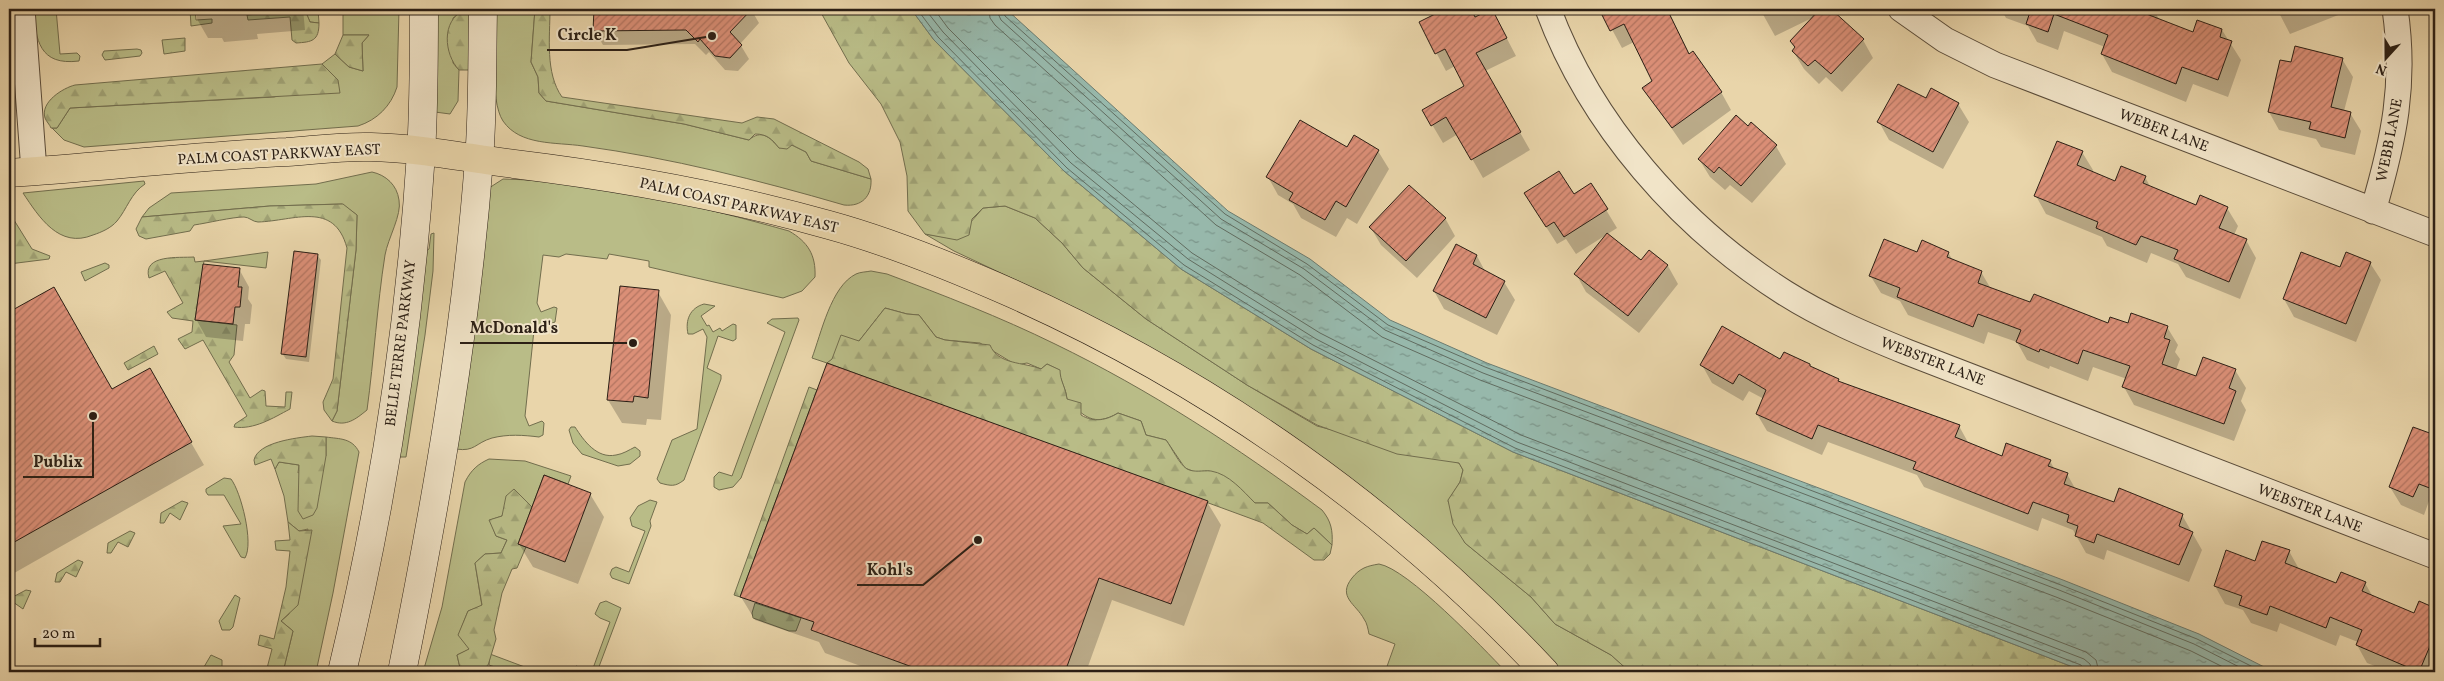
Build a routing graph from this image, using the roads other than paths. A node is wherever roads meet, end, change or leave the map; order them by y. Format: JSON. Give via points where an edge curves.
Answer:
{"nodes":[{"id":1,"x":22,"y":9,"type":"edge"},
{"id":2,"x":424,"y":9,"type":"edge"},
{"id":3,"x":483,"y":9,"type":"edge"},
{"id":4,"x":1548,"y":9,"type":"edge"},
{"id":5,"x":1901,"y":9,"type":"edge"},
{"id":6,"x":2395,"y":9,"type":"edge"},
{"id":7,"x":421,"y":153,"type":"junction"},
{"id":8,"x":479,"y":160,"type":"junction"},
{"id":9,"x":22,"y":172,"type":"edge"},
{"id":10,"x":2373,"y":211,"type":"junction"},
{"id":11,"x":2435,"y":234,"type":"edge"},
{"id":12,"x":2435,"y":556,"type":"edge"},
{"id":13,"x":342,"y":672,"type":"edge"},
{"id":14,"x":402,"y":672,"type":"edge"},
{"id":15,"x":1545,"y":672,"type":"edge"}],
"edges":[{"from":1,"to":9,"type":"street"},
{"from":2,"to":7,"type":"main road","name":"BELLE TERRE PARKWAY"},
{"from":3,"to":8,"type":"main road"},
{"from":4,"to":12,"type":"street","name":"WEBSTER LANE","via":[[1592,97],[1648,173],[1713,239],[1786,294],[1842,324],[1907,352]]},
{"from":5,"to":10,"type":"street","name":"WEBER LANE","via":[[1944,40],[1995,65]]},
{"from":6,"to":10,"type":"street","name":"WEBB LANE","via":[[2400,62],[2397,114]]},
{"from":7,"to":8,"type":"main road","name":"PALM COAST PARKWAY EAST"},
{"from":7,"to":9,"type":"main road","name":"PALM COAST PARKWAY EAST","via":[[372,147],[199,156]]},
{"from":7,"to":13,"type":"main road","name":"BELLE TERRE PARKWAY","via":[[389,436]]},
{"from":8,"to":14,"type":"main road","via":[[468,280],[449,422]]},
{"from":8,"to":15,"type":"main road","name":"PALM COAST PARKWAY EAST","via":[[674,188],[827,224],[944,265],[1058,314],[1203,393],[1315,468],[1440,569]]},
{"from":10,"to":11,"type":"street","name":"WEBER LANE"}]}
